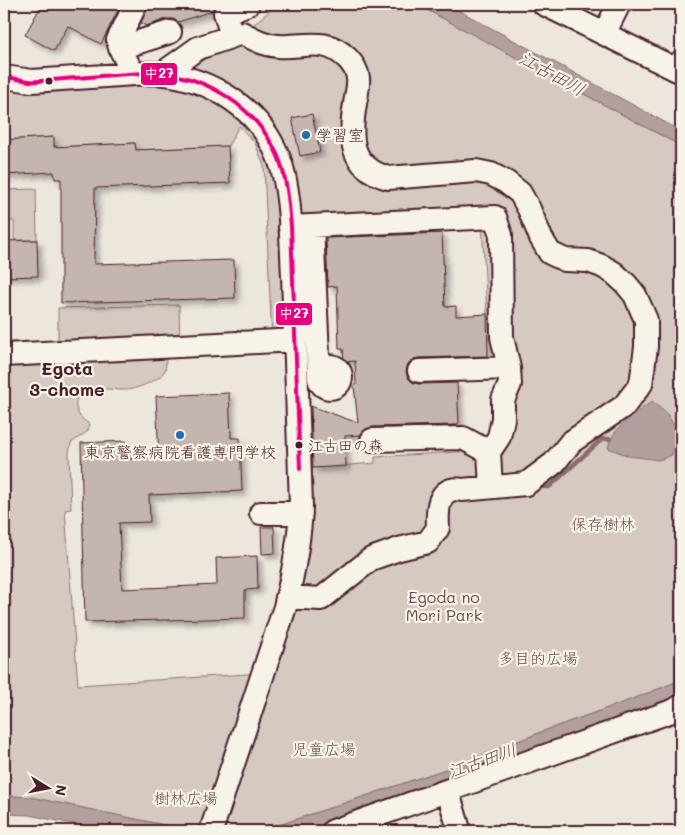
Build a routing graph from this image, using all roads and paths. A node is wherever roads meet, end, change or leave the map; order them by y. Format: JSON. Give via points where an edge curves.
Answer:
{"nodes":[{"id":1,"x":136,"y":4,"type":"edge"},
{"id":2,"x":248,"y":4,"type":"edge"},
{"id":3,"x":544,"y":4,"type":"edge"},
{"id":4,"x":619,"y":4,"type":"edge"},
{"id":5,"x":170,"y":32,"type":"dead end"},
{"id":6,"x":604,"y":34,"type":"junction"},
{"id":7,"x":232,"y":36,"type":"junction"},
{"id":8,"x":120,"y":48,"type":"junction"},
{"id":9,"x":681,"y":62,"type":"edge"},
{"id":10,"x":163,"y":73,"type":"junction"},
{"id":11,"x":133,"y":74,"type":"junction"},
{"id":12,"x":4,"y":77,"type":"edge"},
{"id":13,"x":520,"y":193,"type":"junction"},
{"id":14,"x":495,"y":217,"type":"junction"},
{"id":15,"x":301,"y":227,"type":"junction"},
{"id":16,"x":4,"y":354,"type":"edge"},
{"id":17,"x":307,"y":357,"type":"junction"},
{"id":18,"x":509,"y":368,"type":"junction"},
{"id":19,"x":420,"y":371,"type":"dead end"},
{"id":20,"x":372,"y":440,"type":"dead end"},
{"id":21,"x":489,"y":452,"type":"junction"},
{"id":22,"x":491,"y":487,"type":"junction"},
{"id":23,"x":261,"y":513,"type":"dead end"},
{"id":24,"x":301,"y":513,"type":"junction"},
{"id":25,"x":288,"y":597,"type":"junction"},
{"id":26,"x":681,"y":706,"type":"edge"},
{"id":27,"x":448,"y":792,"type":"junction"},
{"id":28,"x":212,"y":827,"type":"edge"},
{"id":29,"x":464,"y":830,"type":"edge"},
{"id":30,"x":333,"y":831,"type":"edge"}],
"edges":[{"from":1,"to":8,"type":"street","via":[[120,33]]},
{"from":2,"to":7,"type":"street","via":[[225,13]]},
{"from":3,"to":6,"type":"street"},
{"from":4,"to":6,"type":"street"},
{"from":5,"to":8,"type":"street"},
{"from":6,"to":9,"type":"street","via":[[677,70]]},
{"from":7,"to":10,"type":"street","via":[[198,48]]},
{"from":7,"to":13,"type":"street","via":[[242,33],[264,44],[278,46],[328,46],[346,58],[358,77],[352,122],[353,146],[357,157],[369,170],[388,178],[476,171],[491,174]]},
{"from":8,"to":11,"type":"street"},
{"from":10,"to":11,"type":"street"},
{"from":10,"to":15,"type":"street","via":[[214,87],[254,118],[278,154]]},
{"from":11,"to":12,"type":"street","via":[[32,81]]},
{"from":13,"to":14,"type":"street"},
{"from":13,"to":22,"type":"street","via":[[550,253],[564,260],[588,261],[602,266],[626,284],[635,295],[646,320],[646,347],[641,384],[624,406],[571,442],[554,463],[526,484]]},
{"from":14,"to":15,"type":"street"},
{"from":14,"to":18,"type":"street","via":[[502,235],[502,337]]},
{"from":15,"to":17,"type":"street"},
{"from":16,"to":17,"type":"street"},
{"from":17,"to":24,"type":"street"},
{"from":18,"to":19,"type":"street"},
{"from":18,"to":21,"type":"street","via":[[510,384],[504,400],[499,437]]},
{"from":20,"to":21,"type":"street","via":[[463,438]]},
{"from":21,"to":22,"type":"street"},
{"from":22,"to":25,"type":"street","via":[[455,488],[444,494],[437,508],[438,528],[428,542],[371,558],[320,599]]},
{"from":23,"to":24,"type":"street"},
{"from":24,"to":25,"type":"street"},
{"from":25,"to":28,"type":"street"},
{"from":26,"to":27,"type":"street"},
{"from":27,"to":29,"type":"street"},
{"from":27,"to":30,"type":"street"}]}
